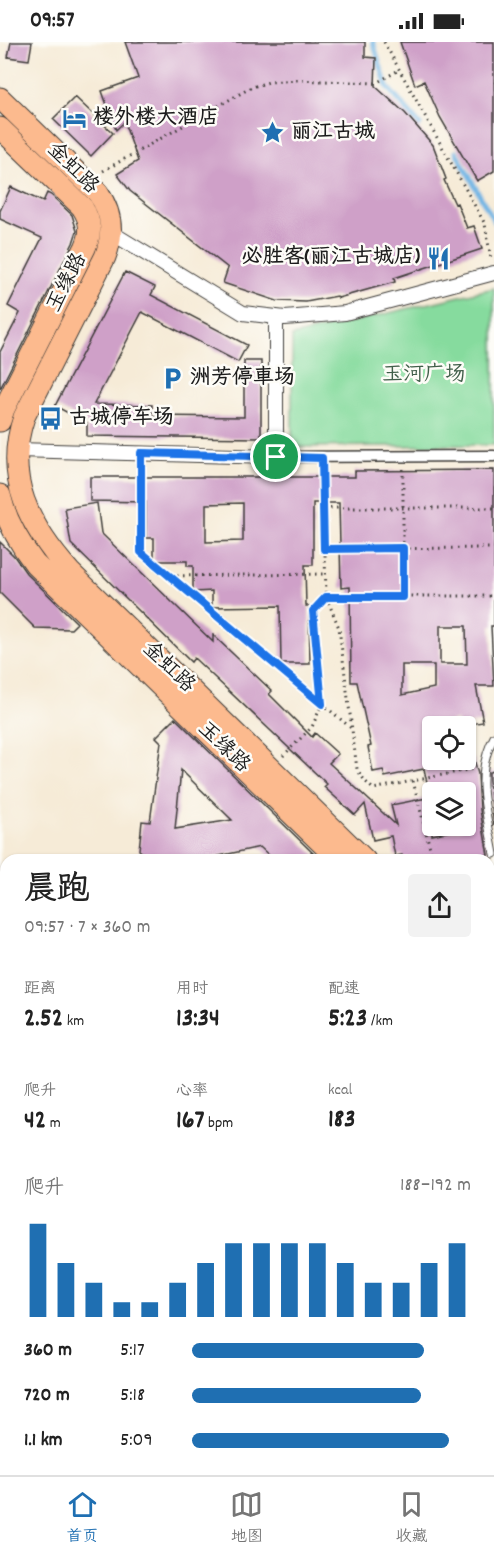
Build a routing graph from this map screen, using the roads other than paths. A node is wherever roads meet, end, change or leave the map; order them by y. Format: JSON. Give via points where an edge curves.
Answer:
{"nodes":[{"id":1,"x":0,"y":98,"type":"edge"},
{"id":2,"x":0,"y":128,"type":"edge"},
{"id":3,"x":82,"y":207,"type":"joint"},
{"id":4,"x":112,"y":233,"type":"junction"},
{"id":5,"x":494,"y":273,"type":"edge"},
{"id":6,"x":276,"y":317,"type":"junction"},
{"id":7,"x":0,"y":421,"type":"edge"},
{"id":8,"x":17,"y":450,"type":"junction"},
{"id":9,"x":494,"y":456,"type":"edge"},
{"id":10,"x":276,"y":457,"type":"junction"},
{"id":11,"x":0,"y":495,"type":"edge"},
{"id":12,"x":494,"y":737,"type":"edge"},
{"id":13,"x":333,"y":854,"type":"edge"},
{"id":14,"x":359,"y":854,"type":"edge"},
{"id":15,"x":494,"y":854,"type":"edge"}],
"edges":[{"from":1,"to":4,"type":"main road","name":"金虹路","via":[[104,202]]},
{"from":2,"to":3,"type":"main road","name":"金虹路"},
{"from":3,"to":7,"type":"main road","name":"玉缘路","via":[[90,224],[89,240]]},
{"from":4,"to":6,"type":"street","via":[[243,314]]},
{"from":4,"to":8,"type":"main road","name":"金虹路","via":[[105,257],[24,417]]},
{"from":5,"to":6,"type":"street","via":[[345,313]]},
{"from":6,"to":10,"type":"street"},
{"from":8,"to":10,"type":"street"},
{"from":8,"to":14,"type":"main road","name":"金虹路","via":[[23,499],[52,552]]},
{"from":9,"to":10,"type":"street"},
{"from":11,"to":13,"type":"main road","name":"玉缘路","via":[[8,522],[35,564]]},
{"from":12,"to":15,"type":"lane","via":[[482,767]]}]}
